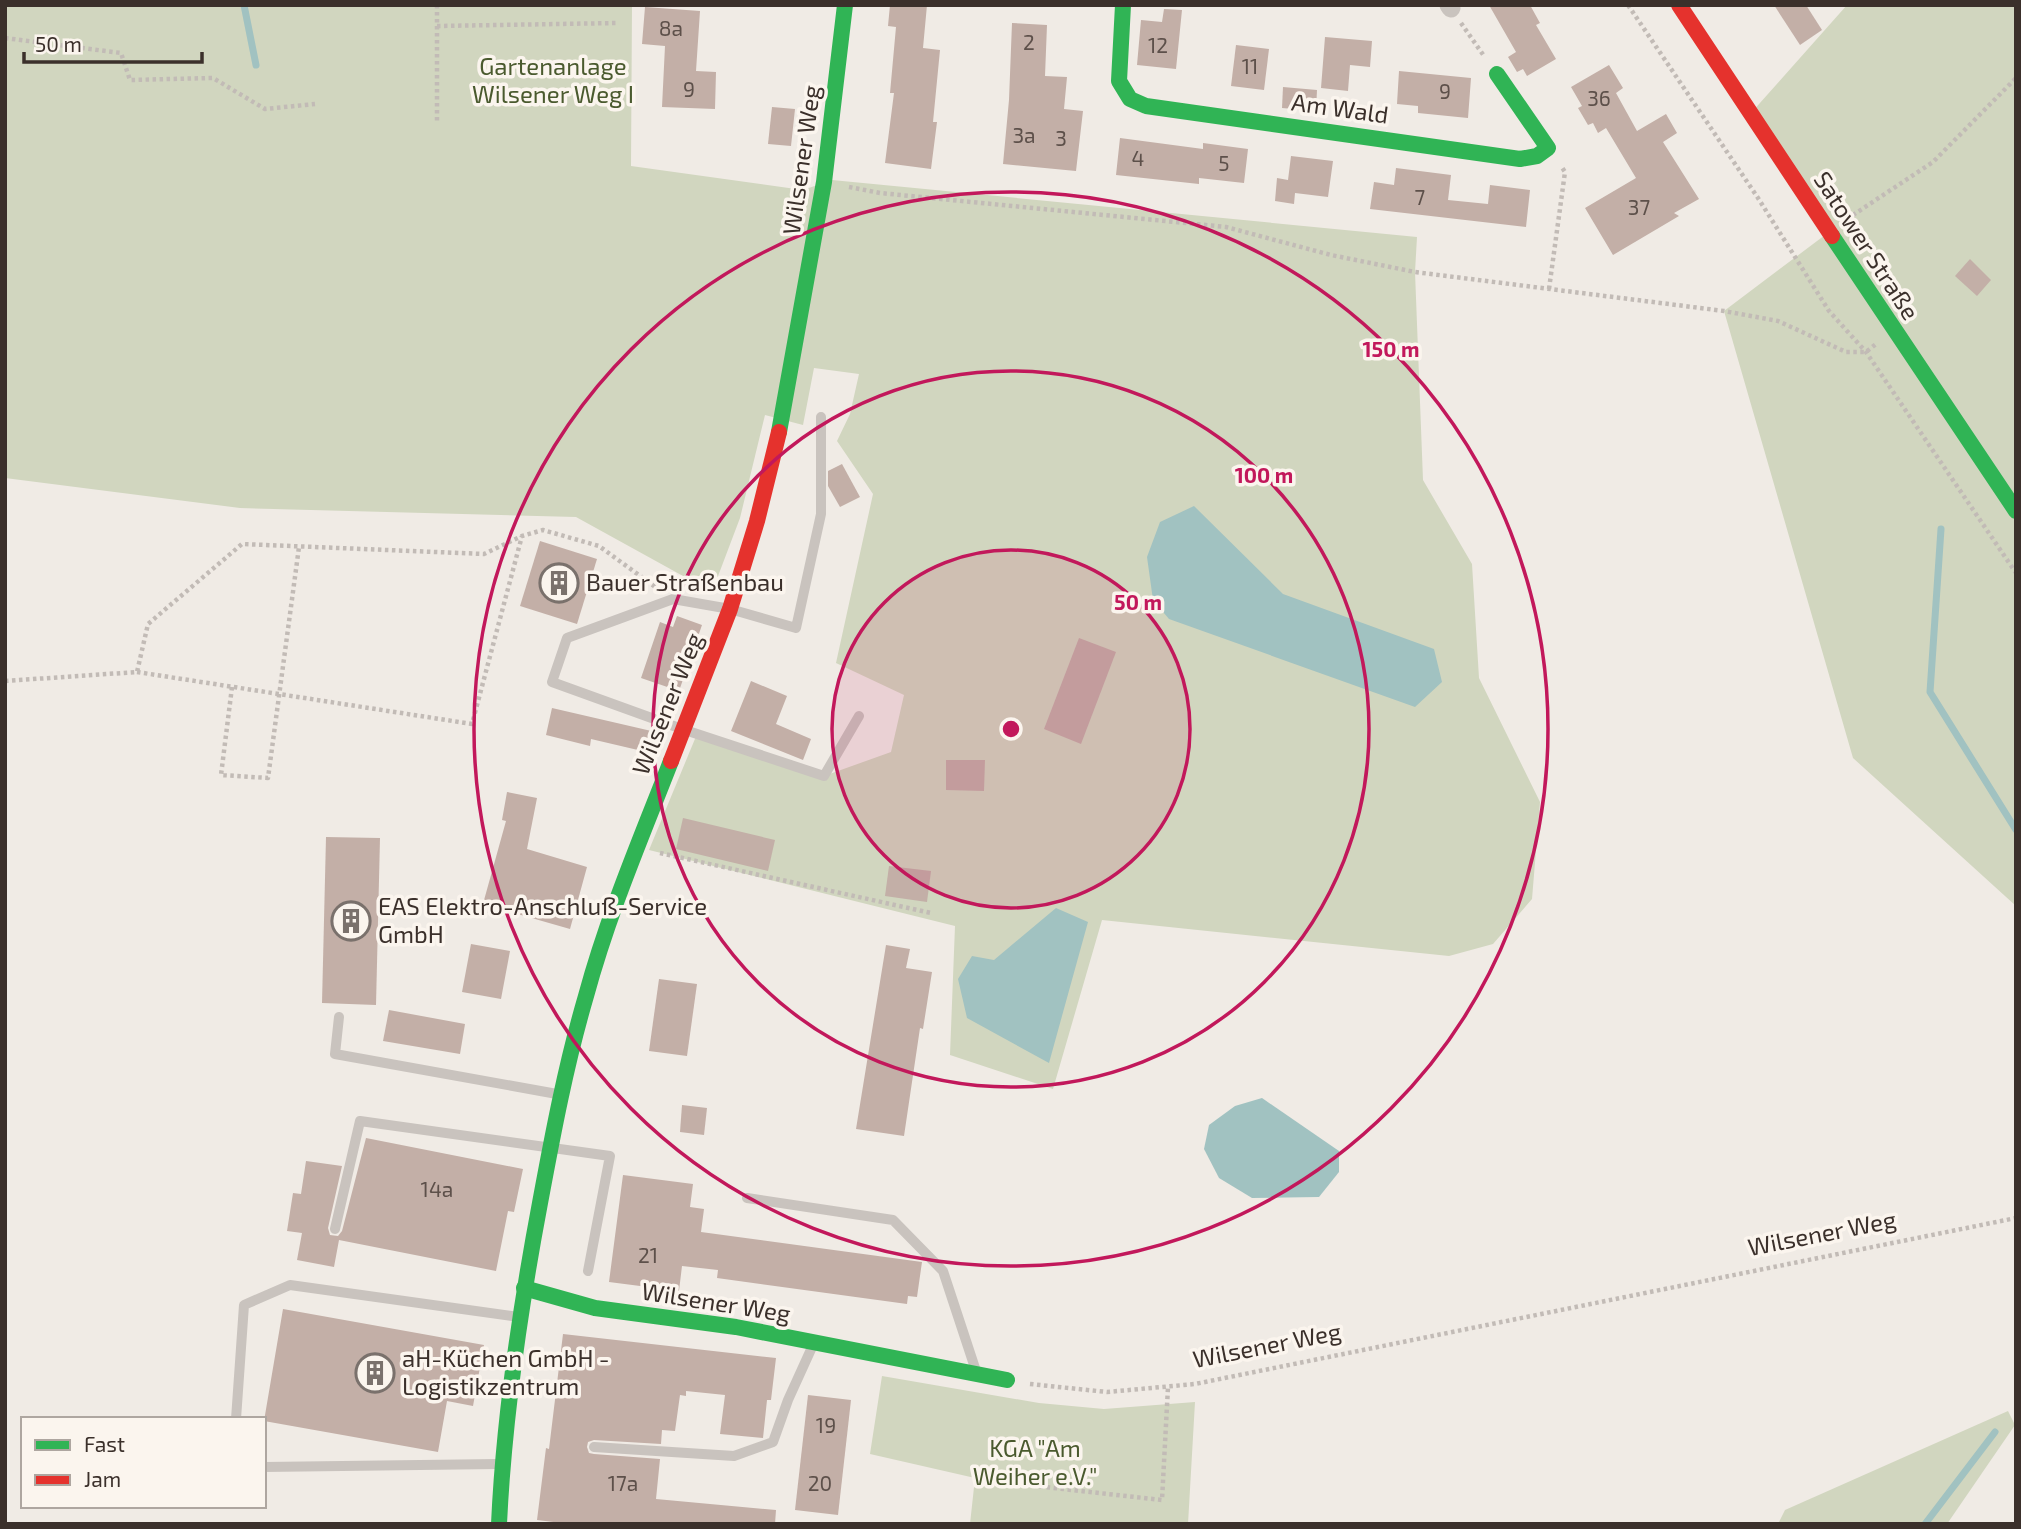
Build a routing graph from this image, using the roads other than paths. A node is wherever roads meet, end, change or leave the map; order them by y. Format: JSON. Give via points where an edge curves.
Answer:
{"nodes":[{"id":1,"x":845,"y":5,"type":"edge"},
{"id":2,"x":1123,"y":5,"type":"edge"},
{"id":3,"x":1679,"y":5,"type":"edge"},
{"id":4,"x":1497,"y":74,"type":"road end"},
{"id":5,"x":821,"y":417,"type":"dead end"},
{"id":6,"x":2016,"y":511,"type":"edge"},
{"id":7,"x":730,"y":609,"type":"junction"},
{"id":8,"x":859,"y":716,"type":"dead end"},
{"id":9,"x":682,"y":729,"type":"junction"},
{"id":10,"x":339,"y":1017,"type":"dead end"},
{"id":11,"x":560,"y":1094,"type":"junction"},
{"id":12,"x":549,"y":1146,"type":"junction"},
{"id":13,"x":747,"y":1198,"type":"dead end"},
{"id":14,"x":335,"y":1229,"type":"dead end"},
{"id":15,"x":588,"y":1271,"type":"dead end"},
{"id":16,"x":524,"y":1288,"type":"junction"},
{"id":17,"x":520,"y":1317,"type":"junction"},
{"id":18,"x":814,"y":1342,"type":"junction"},
{"id":19,"x":978,"y":1374,"type":"junction"},
{"id":20,"x":1007,"y":1381,"type":"road end"},
{"id":21,"x":236,"y":1417,"type":"edge"},
{"id":22,"x":594,"y":1447,"type":"dead end"},
{"id":23,"x":502,"y":1464,"type":"junction"},
{"id":24,"x":266,"y":1467,"type":"edge"},
{"id":25,"x":499,"y":1524,"type":"edge"}],
"edges":[{"from":1,"to":7,"type":"street","name":"Wilsener Weg","via":[[824,183],[782,420]]},
{"from":2,"to":4,"type":"street","name":"Am Wald","via":[[1119,81],[1130,99],[1146,106],[1520,159],[1537,156],[1548,148]]},
{"from":3,"to":6,"type":"street","name":"Satower Straße"},
{"from":5,"to":7,"type":"lane","via":[[821,514],[796,628]]},
{"from":7,"to":9,"type":"street","name":"Wilsener Weg"},
{"from":7,"to":9,"type":"lane","via":[[673,599],[567,638],[552,682]]},
{"from":8,"to":9,"type":"lane","via":[[824,776]]},
{"from":9,"to":11,"type":"street","name":"Wilsener Weg","via":[[635,848],[586,994]]},
{"from":10,"to":11,"type":"lane","via":[[335,1054]]},
{"from":11,"to":12,"type":"street","name":"Wilsener Weg"},
{"from":12,"to":14,"type":"lane","via":[[360,1121]]},
{"from":12,"to":15,"type":"lane","via":[[610,1156]]},
{"from":12,"to":16,"type":"street","name":"Wilsener Weg"},
{"from":13,"to":19,"type":"lane","via":[[893,1220],[943,1271]]},
{"from":16,"to":17,"type":"street","name":"Wilsener Weg"},
{"from":16,"to":18,"type":"street","name":"Wilsener Weg","via":[[595,1308]]},
{"from":17,"to":21,"type":"lane","via":[[290,1285],[244,1305]]},
{"from":17,"to":23,"type":"street","name":"Wilsener Weg"},
{"from":18,"to":19,"type":"street","name":"Wilsener Weg"},
{"from":18,"to":22,"type":"lane","via":[[773,1442],[734,1455]]},
{"from":19,"to":20,"type":"street","name":"Wilsener Weg"},
{"from":23,"to":24,"type":"lane"},
{"from":23,"to":25,"type":"street","name":"Wilsener Weg"}]}
